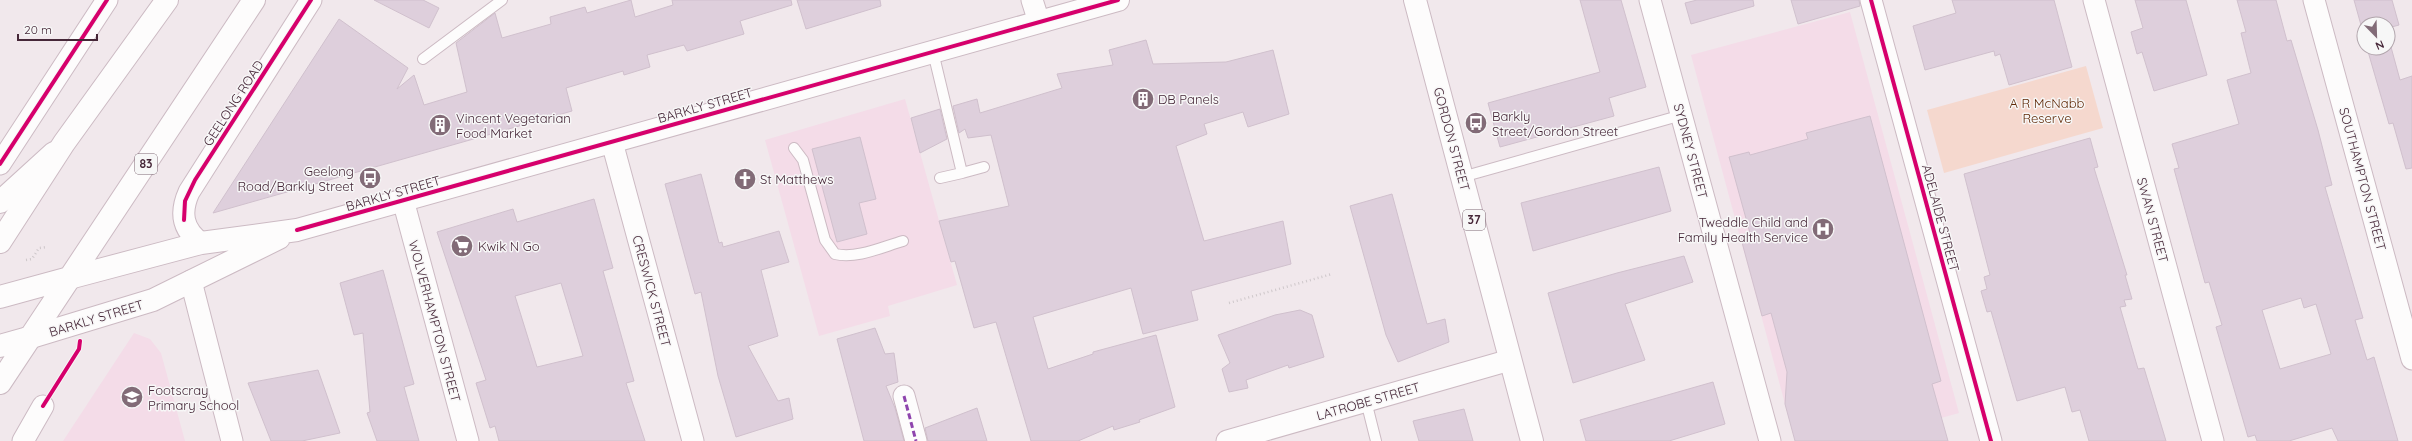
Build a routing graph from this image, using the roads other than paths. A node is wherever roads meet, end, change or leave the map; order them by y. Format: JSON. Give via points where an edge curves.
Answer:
{"nodes":[{"id":1,"x":107,"y":0,"type":"edge"},
{"id":2,"x":167,"y":0,"type":"edge"},
{"id":3,"x":254,"y":0,"type":"edge"},
{"id":4,"x":311,"y":0,"type":"edge"},
{"id":5,"x":502,"y":0,"type":"edge"},
{"id":6,"x":1032,"y":0,"type":"edge"},
{"id":7,"x":1118,"y":0,"type":"edge"},
{"id":8,"x":1415,"y":0,"type":"edge"},
{"id":9,"x":1650,"y":0,"type":"edge"},
{"id":10,"x":1871,"y":0,"type":"edge"},
{"id":11,"x":2094,"y":0,"type":"edge"},
{"id":12,"x":2314,"y":0,"type":"edge"},
{"id":13,"x":1039,"y":22,"type":"junction"},
{"id":14,"x":933,"y":52,"type":"junction"},
{"id":15,"x":423,"y":58,"type":"dead end"},
{"id":16,"x":1682,"y":115,"type":"junction"},
{"id":17,"x":612,"y":142,"type":"junction"},
{"id":18,"x":64,"y":143,"type":"junction"},
{"id":19,"x":794,"y":148,"type":"dead end"},
{"id":20,"x":0,"y":164,"type":"edge"},
{"id":21,"x":984,"y":167,"type":"dead end"},
{"id":22,"x":962,"y":173,"type":"junction"},
{"id":23,"x":1462,"y":177,"type":"junction"},
{"id":24,"x":940,"y":178,"type":"dead end"},
{"id":25,"x":403,"y":200,"type":"junction"},
{"id":26,"x":0,"y":202,"type":"edge"},
{"id":27,"x":297,"y":230,"type":"junction"},
{"id":28,"x":903,"y":241,"type":"dead end"},
{"id":29,"x":0,"y":242,"type":"edge"},
{"id":30,"x":201,"y":243,"type":"junction"},
{"id":31,"x":69,"y":278,"type":"junction"},
{"id":32,"x":191,"y":281,"type":"junction"},
{"id":33,"x":0,"y":297,"type":"edge"},
{"id":34,"x":28,"y":338,"type":"junction"},
{"id":35,"x":0,"y":346,"type":"edge"},
{"id":36,"x":2412,"y":359,"type":"edge"},
{"id":37,"x":1510,"y":360,"type":"junction"},
{"id":38,"x":0,"y":384,"type":"edge"},
{"id":39,"x":904,"y":396,"type":"dead end"},
{"id":40,"x":1366,"y":401,"type":"junction"},
{"id":41,"x":43,"y":406,"type":"dead end"},
{"id":42,"x":23,"y":441,"type":"edge"},
{"id":43,"x":232,"y":441,"type":"edge"},
{"id":44,"x":468,"y":441,"type":"edge"},
{"id":45,"x":693,"y":441,"type":"edge"},
{"id":46,"x":916,"y":441,"type":"edge"},
{"id":47,"x":1227,"y":441,"type":"edge"},
{"id":48,"x":1376,"y":441,"type":"edge"},
{"id":49,"x":1532,"y":441,"type":"edge"},
{"id":50,"x":1770,"y":441,"type":"edge"},
{"id":51,"x":1991,"y":441,"type":"edge"},
{"id":52,"x":2213,"y":441,"type":"edge"}],
"edges":[{"from":1,"to":20,"type":"street"},
{"from":2,"to":18,"type":"main road"},
{"from":3,"to":31,"type":"main road","number":"83"},
{"from":4,"to":30,"type":"street","name":"GEELONG ROAD","via":[[189,192],[183,211],[185,225],[190,234]]},
{"from":5,"to":15,"type":"lane"},
{"from":6,"to":13,"type":"street"},
{"from":7,"to":13,"type":"main road","name":"BARKLY STREET"},
{"from":8,"to":23,"type":"main road","name":"GORDON STREET","number":"37"},
{"from":9,"to":16,"type":"street","name":"SYDNEY STREET"},
{"from":10,"to":51,"type":"street","name":"ADELAIDE STREET"},
{"from":11,"to":52,"type":"street","name":"SWAN STREET"},
{"from":12,"to":36,"type":"street","name":"SOUTHAMPTON STREET"},
{"from":13,"to":14,"type":"main road","name":"BARKLY STREET"},
{"from":14,"to":17,"type":"main road","name":"BARKLY STREET"},
{"from":14,"to":22,"type":"lane"},
{"from":16,"to":23,"type":"lane"},
{"from":16,"to":50,"type":"street","name":"SYDNEY STREET"},
{"from":17,"to":25,"type":"main road","name":"BARKLY STREET"},
{"from":17,"to":45,"type":"street","name":"CRESWICK STREET"},
{"from":18,"to":26,"type":"main road"},
{"from":18,"to":29,"type":"main road"},
{"from":19,"to":28,"type":"lane","via":[[803,160],[825,240],[835,254],[860,254]]},
{"from":21,"to":22,"type":"lane"},
{"from":22,"to":24,"type":"lane"},
{"from":23,"to":37,"type":"main road","name":"GORDON STREET","number":"37"},
{"from":25,"to":27,"type":"main road","name":"BARKLY STREET"},
{"from":25,"to":44,"type":"street","name":"WOLVERHAMPTON STREET"},
{"from":27,"to":30,"type":"main road","name":"BARKLY STREET"},
{"from":27,"to":32,"type":"main road","name":"BARKLY STREET"},
{"from":30,"to":31,"type":"main road","name":"BARKLY STREET"},
{"from":31,"to":33,"type":"main road","name":"BARKLY STREET"},
{"from":31,"to":34,"type":"main road","number":"83"},
{"from":32,"to":34,"type":"main road","name":"BARKLY STREET","via":[[153,300]]},
{"from":32,"to":43,"type":"street"},
{"from":34,"to":35,"type":"main road","name":"BARKLY STREET"},
{"from":34,"to":38,"type":"main road","number":"83"},
{"from":37,"to":40,"type":"street","name":"LATROBE STREET"},
{"from":37,"to":49,"type":"main road","name":"GORDON STREET","number":"37"},
{"from":39,"to":46,"type":"street"},
{"from":40,"to":47,"type":"street","name":"LATROBE STREET"},
{"from":40,"to":48,"type":"lane"},
{"from":41,"to":42,"type":"street"}]}
